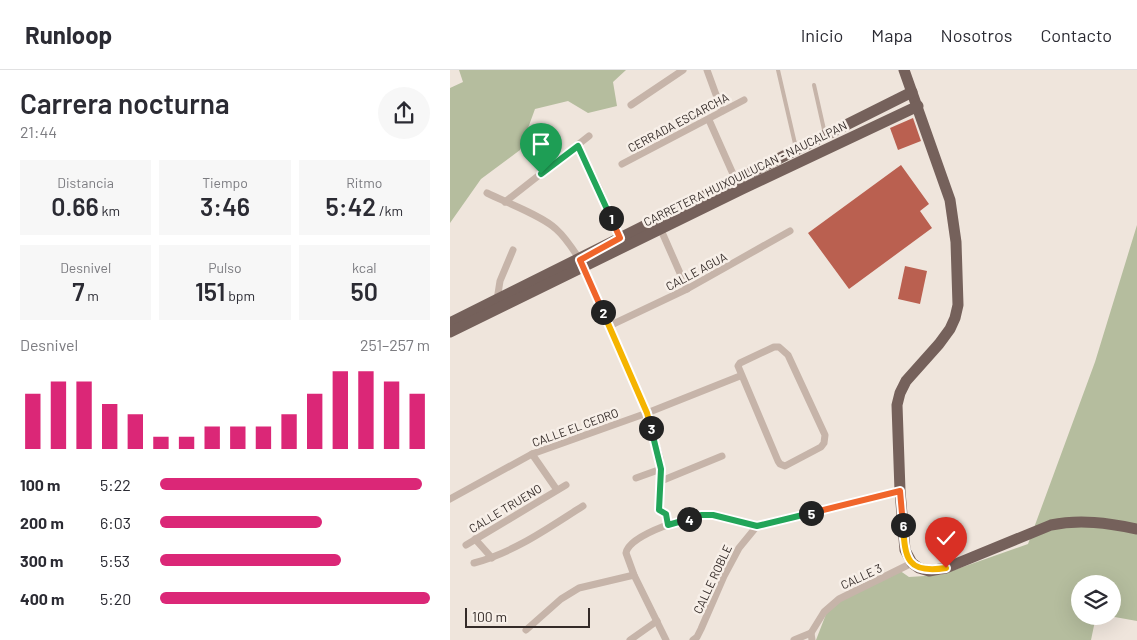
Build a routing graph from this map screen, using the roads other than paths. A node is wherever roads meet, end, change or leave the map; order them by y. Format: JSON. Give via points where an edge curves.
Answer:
{"nodes":[{"id":1,"x":683,"y":70,"type":"edge"},
{"id":2,"x":707,"y":70,"type":"edge"},
{"id":3,"x":778,"y":70,"type":"edge"},
{"id":4,"x":904,"y":70,"type":"edge"},
{"id":5,"x":814,"y":85,"type":"dead end"},
{"id":6,"x":912,"y":92,"type":"junction"},
{"id":7,"x":744,"y":100,"type":"dead end"},
{"id":8,"x":631,"y":104,"type":"dead end"},
{"id":9,"x":918,"y":106,"type":"junction"},
{"id":10,"x":722,"y":111,"type":"junction"},
{"id":11,"x":709,"y":120,"type":"junction"},
{"id":12,"x":589,"y":136,"type":"dead end"},
{"id":13,"x":826,"y":136,"type":"junction"},
{"id":14,"x":578,"y":146,"type":"junction"},
{"id":15,"x":797,"y":150,"type":"junction"},
{"id":16,"x":622,"y":164,"type":"dead end"},
{"id":17,"x":739,"y":184,"type":"junction"},
{"id":18,"x":487,"y":193,"type":"dead end"},
{"id":19,"x":505,"y":202,"type":"junction"},
{"id":20,"x":661,"y":230,"type":"junction"},
{"id":21,"x":790,"y":231,"type":"dead end"},
{"id":22,"x":620,"y":238,"type":"junction"},
{"id":23,"x":513,"y":250,"type":"dead end"},
{"id":24,"x":581,"y":263,"type":"junction"},
{"id":25,"x":687,"y":289,"type":"junction"},
{"id":26,"x":498,"y":300,"type":"junction"},
{"id":27,"x":450,"y":323,"type":"edge"},
{"id":28,"x":609,"y":326,"type":"junction"},
{"id":29,"x":450,"y":332,"type":"edge"},
{"id":30,"x":740,"y":376,"type":"junction"},
{"id":31,"x":647,"y":413,"type":"junction"},
{"id":32,"x":532,"y":454,"type":"junction"},
{"id":33,"x":722,"y":456,"type":"dead end"},
{"id":34,"x":661,"y":469,"type":"junction"},
{"id":35,"x":636,"y":478,"type":"dead end"},
{"id":36,"x":661,"y":481,"type":"junction"},
{"id":37,"x":566,"y":485,"type":"dead end"},
{"id":38,"x":557,"y":490,"type":"junction"},
{"id":39,"x":900,"y":491,"type":"junction"},
{"id":40,"x":450,"y":499,"type":"edge"},
{"id":41,"x":583,"y":506,"type":"dead end"},
{"id":42,"x":668,"y":525,"type":"junction"},
{"id":43,"x":757,"y":526,"type":"junction"},
{"id":44,"x":1137,"y":529,"type":"edge"},
{"id":45,"x":475,"y":539,"type":"junction"},
{"id":46,"x":466,"y":545,"type":"dead end"},
{"id":47,"x":492,"y":558,"type":"junction"},
{"id":48,"x":474,"y":563,"type":"dead end"},
{"id":49,"x":912,"y":563,"type":"junction"},
{"id":50,"x":634,"y":575,"type":"junction"},
{"id":51,"x":657,"y":621,"type":"junction"},
{"id":52,"x":526,"y":630,"type":"dead end"},
{"id":53,"x":812,"y":636,"type":"edge"},
{"id":54,"x":630,"y":640,"type":"edge"},
{"id":55,"x":666,"y":640,"type":"edge"},
{"id":56,"x":693,"y":640,"type":"edge"},
{"id":57,"x":794,"y":640,"type":"edge"}],
"edges":[{"from":1,"to":8,"type":"street"},
{"from":2,"to":10,"type":"street"},
{"from":3,"to":15,"type":"lane"},
{"from":4,"to":6,"type":"main road"},
{"from":5,"to":13,"type":"lane"},
{"from":6,"to":9,"type":"main road"},
{"from":6,"to":13,"type":"main road","name":"CARRETERA HUIXQUILUCAN - NAUCALPAN"},
{"from":7,"to":10,"type":"street","name":"CERRADA ESCARCHA"},
{"from":9,"to":17,"type":"main road","name":"CARRETERA HUIXQUILUCAN - NAUCALPAN"},
{"from":9,"to":39,"type":"main road","via":[[950,200],[956,242],[958,305],[956,318],[945,336],[914,371],[900,393],[897,405]]},
{"from":10,"to":11,"type":"street","name":"CERRADA ESCARCHA"},
{"from":11,"to":16,"type":"street","name":"CERRADA ESCARCHA"},
{"from":11,"to":17,"type":"street"},
{"from":12,"to":14,"type":"street"},
{"from":13,"to":15,"type":"main road","name":"CARRETERA HUIXQUILUCAN - NAUCALPAN"},
{"from":14,"to":19,"type":"street"},
{"from":14,"to":22,"type":"street"},
{"from":15,"to":17,"type":"main road","name":"CARRETERA HUIXQUILUCAN - NAUCALPAN"},
{"from":17,"to":20,"type":"main road","name":"CARRETERA HUIXQUILUCAN - NAUCALPAN"},
{"from":17,"to":22,"type":"main road","name":"CARRETERA HUIXQUILUCAN - NAUCALPAN"},
{"from":18,"to":19,"type":"street"},
{"from":19,"to":24,"type":"street","via":[[556,228]]},
{"from":20,"to":24,"type":"main road","name":"CARRETERA HUIXQUILUCAN - NAUCALPAN"},
{"from":20,"to":25,"type":"street"},
{"from":21,"to":25,"type":"street","name":"CALLE AGUA"},
{"from":22,"to":24,"type":"main road","name":"CARRETERA HUIXQUILUCAN - NAUCALPAN"},
{"from":23,"to":26,"type":"street","via":[[500,281]]},
{"from":24,"to":26,"type":"main road","name":"CARRETERA HUIXQUILUCAN - NAUCALPAN"},
{"from":24,"to":28,"type":"street"},
{"from":24,"to":29,"type":"main road","name":"CARRETERA HUIXQUILUCAN - NAUCALPAN"},
{"from":25,"to":28,"type":"street","name":"CALLE AGUA"},
{"from":26,"to":27,"type":"main road","name":"CARRETERA HUIXQUILUCAN - NAUCALPAN"},
{"from":28,"to":31,"type":"street"},
{"from":30,"to":30,"type":"street","via":[[780,464],[785,466],[821,447],[825,435],[784,350],[774,347],[740,363]]},
{"from":30,"to":31,"type":"street","name":"CALLE EL CEDRO"},
{"from":31,"to":32,"type":"street","name":"CALLE EL CEDRO"},
{"from":31,"to":34,"type":"street"},
{"from":32,"to":38,"type":"street","name":"CALLE TRUENO"},
{"from":32,"to":40,"type":"street","name":"CALLE EL CEDRO"},
{"from":33,"to":36,"type":"street"},
{"from":34,"to":35,"type":"street"},
{"from":34,"to":36,"type":"street"},
{"from":36,"to":42,"type":"street","via":[[659,510],[666,514]]},
{"from":37,"to":38,"type":"street","name":"CALLE TRUENO"},
{"from":38,"to":45,"type":"street","name":"CALLE TRUENO"},
{"from":39,"to":43,"type":"street"},
{"from":39,"to":49,"type":"main road","via":[[905,550]]},
{"from":41,"to":47,"type":"street","via":[[514,549]]},
{"from":42,"to":43,"type":"street","via":[[701,515],[713,515]]},
{"from":42,"to":50,"type":"street","via":[[641,538],[626,550]]},
{"from":43,"to":56,"type":"street","name":"CALLE ROBLE","via":[[738,548],[702,629]]},
{"from":44,"to":49,"type":"main road","via":[[1069,521],[1051,525],[946,568],[929,571]]},
{"from":45,"to":46,"type":"street","name":"CALLE TRUENO"},
{"from":45,"to":47,"type":"street"},
{"from":47,"to":48,"type":"street"},
{"from":49,"to":53,"type":"street","name":"CALLE 3","via":[[839,599],[824,612]]},
{"from":50,"to":51,"type":"street"},
{"from":50,"to":52,"type":"street","via":[[579,588]]},
{"from":51,"to":54,"type":"street"},
{"from":51,"to":55,"type":"street"},
{"from":53,"to":57,"type":"street"}]}
